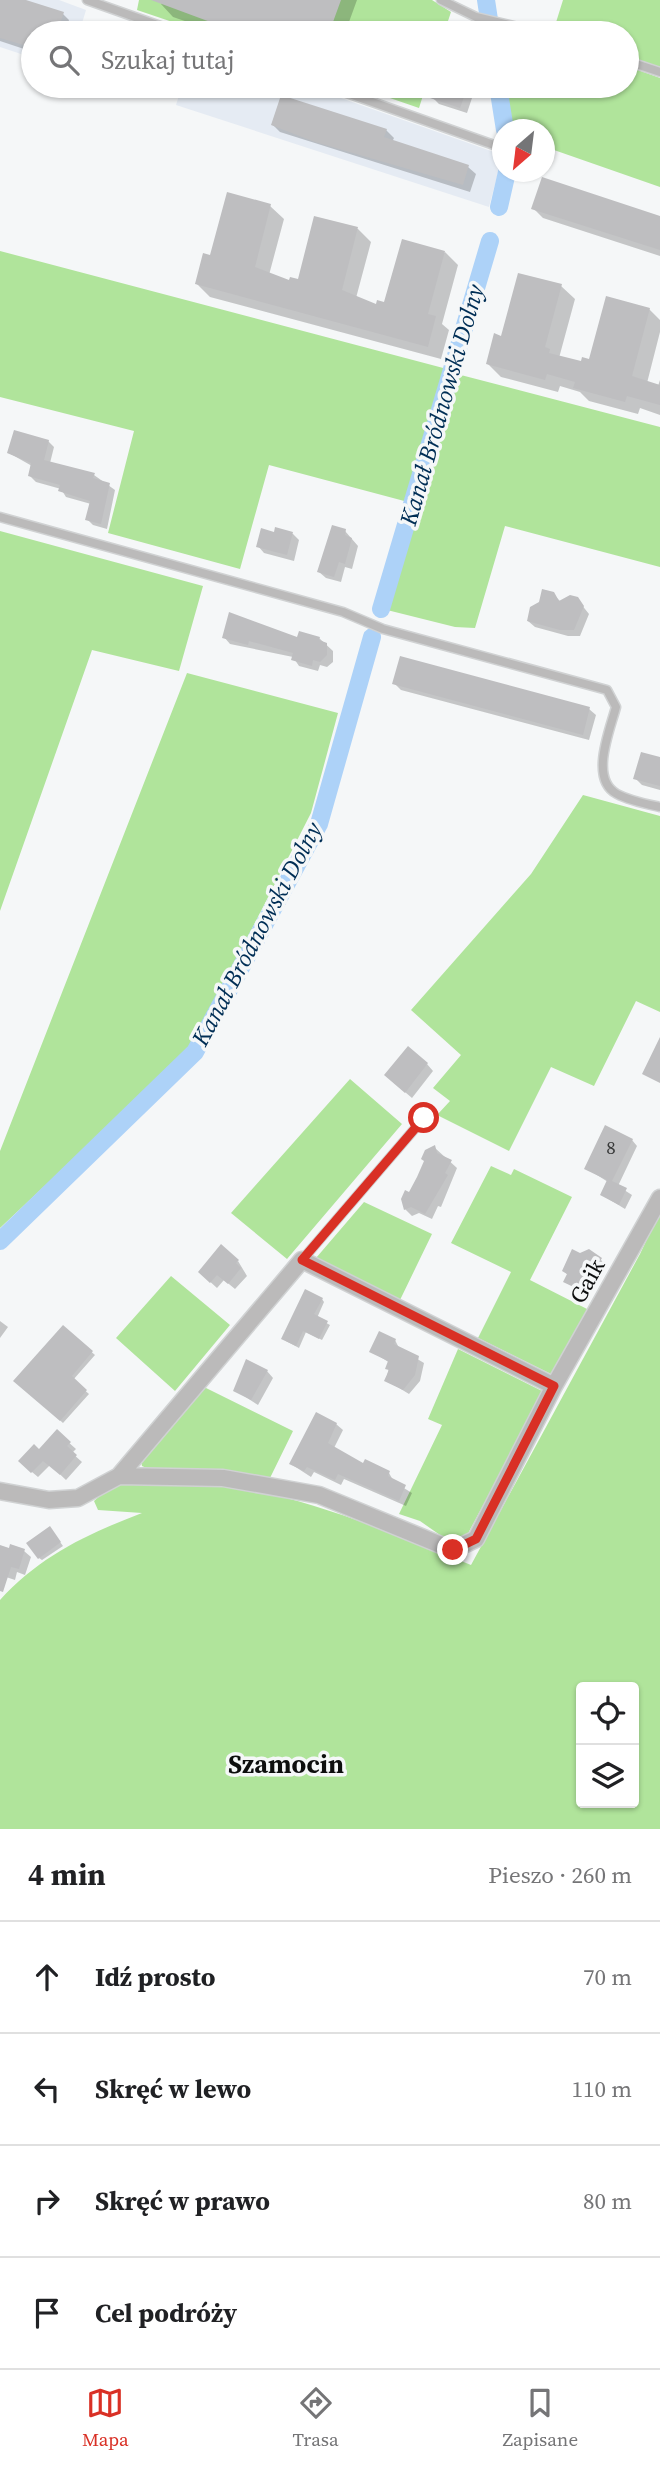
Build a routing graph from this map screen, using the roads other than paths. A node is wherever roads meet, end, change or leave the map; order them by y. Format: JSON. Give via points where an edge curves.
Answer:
{"nodes":[{"id":1,"x":86,"y":0,"type":"edge"},
{"id":2,"x":441,"y":0,"type":"edge"},
{"id":3,"x":146,"y":21,"type":"edge"},
{"id":4,"x":493,"y":21,"type":"edge"},
{"id":5,"x":639,"y":65,"type":"edge"},
{"id":6,"x":660,"y":72,"type":"edge"},
{"id":7,"x":361,"y":98,"type":"edge"},
{"id":8,"x":492,"y":144,"type":"edge"},
{"id":9,"x":0,"y":517,"type":"edge"},
{"id":10,"x":660,"y":807,"type":"edge"},
{"id":11,"x":424,"y":1118,"type":"dead end"},
{"id":12,"x":660,"y":1198,"type":"edge"},
{"id":13,"x":302,"y":1260,"type":"junction"},
{"id":14,"x":554,"y":1386,"type":"junction"},
{"id":15,"x":118,"y":1476,"type":"junction"},
{"id":16,"x":0,"y":1491,"type":"edge"}],
"edges":[{"from":1,"to":3,"type":"lane"},
{"from":2,"to":4,"type":"lane"},
{"from":5,"to":6,"type":"lane"},
{"from":7,"to":8,"type":"lane"},
{"from":9,"to":10,"type":"lane","via":[[607,690],[616,707],[602,763],[607,785],[615,794]]},
{"from":11,"to":13,"type":"lane"},
{"from":12,"to":14,"type":"street","name":"Gaik"},
{"from":13,"to":14,"type":"street"},
{"from":13,"to":15,"type":"street"},
{"from":14,"to":15,"type":"street","name":"Gaik","via":[[476,1539],[453,1550],[319,1495],[223,1478]]},
{"from":15,"to":16,"type":"street","via":[[78,1498],[49,1500]]}]}
